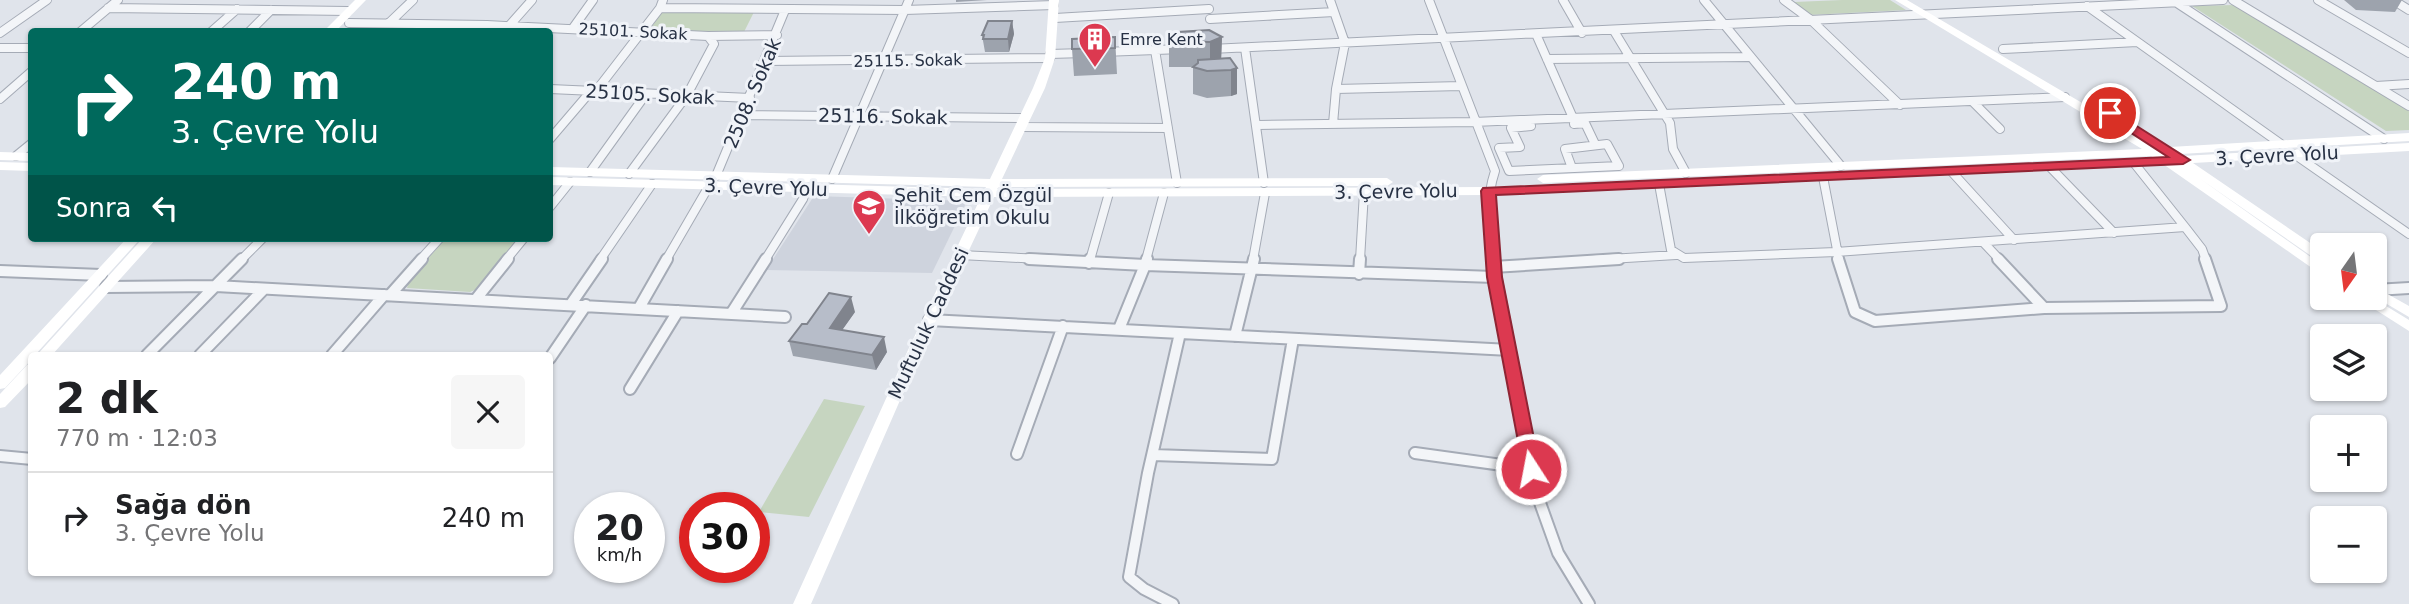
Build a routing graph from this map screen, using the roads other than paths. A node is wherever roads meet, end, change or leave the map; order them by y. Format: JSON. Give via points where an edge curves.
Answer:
{"nodes":[{"id":1,"x":47,"y":0,"type":"edge"},
{"id":2,"x":118,"y":0,"type":"edge"},
{"id":3,"x":360,"y":0,"type":"edge"},
{"id":4,"x":372,"y":0,"type":"edge"},
{"id":5,"x":413,"y":0,"type":"edge"},
{"id":6,"x":532,"y":0,"type":"edge"},
{"id":7,"x":593,"y":0,"type":"edge"},
{"id":8,"x":780,"y":0,"type":"edge"},
{"id":9,"x":909,"y":0,"type":"edge"},
{"id":10,"x":1208,"y":0,"type":"edge"},
{"id":11,"x":1330,"y":0,"type":"edge"},
{"id":12,"x":1429,"y":0,"type":"edge"},
{"id":13,"x":1563,"y":0,"type":"edge"},
{"id":14,"x":1704,"y":0,"type":"edge"},
{"id":15,"x":1784,"y":0,"type":"edge"},
{"id":16,"x":1900,"y":0,"type":"edge"},
{"id":17,"x":1915,"y":0,"type":"edge"},
{"id":18,"x":1993,"y":0,"type":"edge"},
{"id":19,"x":2223,"y":0,"type":"edge"},
{"id":20,"x":2233,"y":0,"type":"edge"},
{"id":21,"x":2318,"y":0,"type":"edge"},
{"id":22,"x":2393,"y":0,"type":"edge"},
{"id":23,"x":2174,"y":1,"type":"edge"},
{"id":24,"x":662,"y":4,"type":"edge"},
{"id":25,"x":2087,"y":6,"type":"junction"},
{"id":26,"x":108,"y":8,"type":"junction"},
{"id":27,"x":1054,"y":8,"type":"edge"},
{"id":28,"x":237,"y":9,"type":"junction"},
{"id":29,"x":1209,"y":9,"type":"junction"},
{"id":30,"x":2006,"y":9,"type":"junction"},
{"id":31,"x":2409,"y":9,"type":"edge"},
{"id":32,"x":271,"y":10,"type":"junction"},
{"id":33,"x":775,"y":10,"type":"junction"},
{"id":34,"x":785,"y":10,"type":"junction"},
{"id":35,"x":905,"y":10,"type":"junction"},
{"id":36,"x":1334,"y":12,"type":"junction"},
{"id":37,"x":1938,"y":13,"type":"junction"},
{"id":38,"x":1924,"y":14,"type":"junction"},
{"id":39,"x":349,"y":17,"type":"junction"},
{"id":40,"x":1210,"y":19,"type":"junction"},
{"id":41,"x":1811,"y":20,"type":"junction"},
{"id":42,"x":389,"y":23,"type":"junction"},
{"id":43,"x":1725,"y":24,"type":"junction"},
{"id":44,"x":509,"y":26,"type":"junction"},
{"id":45,"x":85,"y":28,"type":"edge"},
{"id":46,"x":216,"y":28,"type":"edge"},
{"id":47,"x":253,"y":28,"type":"edge"},
{"id":48,"x":334,"y":28,"type":"edge"},
{"id":49,"x":342,"y":28,"type":"edge"},
{"id":50,"x":484,"y":28,"type":"edge"},
{"id":51,"x":573,"y":28,"type":"junction"},
{"id":52,"x":1210,"y":29,"type":"edge"},
{"id":53,"x":1614,"y":31,"type":"junction"},
{"id":54,"x":641,"y":32,"type":"junction"},
{"id":55,"x":0,"y":33,"type":"edge"},
{"id":56,"x":1582,"y":33,"type":"junction"},
{"id":57,"x":1536,"y":34,"type":"junction"},
{"id":58,"x":777,"y":35,"type":"junction"},
{"id":59,"x":709,"y":36,"type":"junction"},
{"id":60,"x":1211,"y":39,"type":"edge"},
{"id":61,"x":1444,"y":39,"type":"junction"},
{"id":62,"x":2137,"y":42,"type":"junction"},
{"id":63,"x":1345,"y":43,"type":"junction"},
{"id":64,"x":4,"y":48,"type":"edge"},
{"id":65,"x":28,"y":48,"type":"edge"},
{"id":66,"x":1245,"y":48,"type":"junction"},
{"id":67,"x":1189,"y":49,"type":"edge"},
{"id":68,"x":1200,"y":49,"type":"edge"},
{"id":69,"x":1212,"y":49,"type":"junction"},
{"id":70,"x":2003,"y":49,"type":"junction"},
{"id":71,"x":1155,"y":50,"type":"junction"},
{"id":72,"x":0,"y":53,"type":"edge"},
{"id":73,"x":2409,"y":53,"type":"edge"},
{"id":74,"x":1050,"y":56,"type":"junction"},
{"id":75,"x":1749,"y":57,"type":"junction"},
{"id":76,"x":1632,"y":58,"type":"junction"},
{"id":77,"x":1547,"y":59,"type":"junction"},
{"id":78,"x":766,"y":61,"type":"junction"},
{"id":79,"x":882,"y":61,"type":"junction"},
{"id":80,"x":28,"y":76,"type":"edge"},
{"id":81,"x":2409,"y":84,"type":"edge"},
{"id":82,"x":1461,"y":86,"type":"junction"},
{"id":83,"x":2375,"y":86,"type":"junction"},
{"id":84,"x":1336,"y":89,"type":"junction"},
{"id":85,"x":553,"y":91,"type":"edge"},
{"id":86,"x":593,"y":91,"type":"junction"},
{"id":87,"x":646,"y":94,"type":"junction"},
{"id":88,"x":687,"y":95,"type":"junction"},
{"id":89,"x":2065,"y":97,"type":"junction"},
{"id":90,"x":750,"y":98,"type":"junction"},
{"id":91,"x":0,"y":99,"type":"edge"},
{"id":92,"x":1973,"y":102,"type":"junction"},
{"id":93,"x":1900,"y":105,"type":"junction"},
{"id":94,"x":2409,"y":106,"type":"edge"},
{"id":95,"x":1795,"y":110,"type":"junction"},
{"id":96,"x":742,"y":115,"type":"junction"},
{"id":97,"x":858,"y":115,"type":"junction"},
{"id":98,"x":1666,"y":115,"type":"junction"},
{"id":99,"x":1573,"y":118,"type":"junction"},
{"id":100,"x":1023,"y":122,"type":"junction"},
{"id":101,"x":1474,"y":122,"type":"junction"},
{"id":102,"x":1534,"y":123,"type":"junction"},
{"id":103,"x":1333,"y":124,"type":"junction"},
{"id":104,"x":1258,"y":125,"type":"junction"},
{"id":105,"x":1168,"y":128,"type":"junction"},
{"id":106,"x":2000,"y":129,"type":"dead end"},
{"id":107,"x":553,"y":136,"type":"edge"},
{"id":108,"x":2409,"y":137,"type":"edge"},
{"id":109,"x":2384,"y":139,"type":"junction"},
{"id":110,"x":1595,"y":144,"type":"junction"},
{"id":111,"x":2281,"y":144,"type":"junction"},
{"id":112,"x":28,"y":147,"type":"edge"},
{"id":113,"x":2406,"y":150,"type":"edge"},
{"id":114,"x":2153,"y":152,"type":"junction"},
{"id":115,"x":2294,"y":154,"type":"junction"},
{"id":116,"x":0,"y":156,"type":"edge"},
{"id":117,"x":16,"y":156,"type":"junction"},
{"id":118,"x":2168,"y":156,"type":"junction"},
{"id":119,"x":28,"y":157,"type":"edge"},
{"id":120,"x":2183,"y":160,"type":"junction"},
{"id":121,"x":2134,"y":163,"type":"junction"},
{"id":122,"x":0,"y":166,"type":"edge"},
{"id":123,"x":1840,"y":166,"type":"junction"},
{"id":124,"x":28,"y":167,"type":"edge"},
{"id":125,"x":2050,"y":167,"type":"junction"},
{"id":126,"x":1572,"y":168,"type":"junction"},
{"id":127,"x":553,"y":171,"type":"edge"},
{"id":128,"x":590,"y":172,"type":"junction"},
{"id":129,"x":1951,"y":172,"type":"junction"},
{"id":130,"x":1686,"y":173,"type":"junction"},
{"id":131,"x":629,"y":174,"type":"junction"},
{"id":132,"x":1823,"y":177,"type":"junction"},
{"id":133,"x":832,"y":179,"type":"junction"},
{"id":134,"x":553,"y":181,"type":"edge"},
{"id":135,"x":713,"y":181,"type":"junction"},
{"id":136,"x":570,"y":182,"type":"junction"},
{"id":137,"x":1177,"y":183,"type":"junction"},
{"id":138,"x":652,"y":184,"type":"junction"},
{"id":139,"x":1659,"y":184,"type":"junction"},
{"id":140,"x":1489,"y":186,"type":"junction"},
{"id":141,"x":990,"y":188,"type":"junction"},
{"id":142,"x":1265,"y":188,"type":"junction"},
{"id":143,"x":806,"y":189,"type":"junction"},
{"id":144,"x":1364,"y":192,"type":"junction"},
{"id":145,"x":1110,"y":193,"type":"junction"},
{"id":146,"x":1164,"y":193,"type":"junction"},
{"id":147,"x":553,"y":203,"type":"edge"},
{"id":148,"x":2185,"y":227,"type":"junction"},
{"id":149,"x":2114,"y":233,"type":"junction"},
{"id":150,"x":2409,"y":234,"type":"edge"},
{"id":151,"x":2014,"y":240,"type":"junction"},
{"id":152,"x":131,"y":242,"type":"edge"},
{"id":153,"x":146,"y":242,"type":"edge"},
{"id":154,"x":259,"y":242,"type":"edge"},
{"id":155,"x":436,"y":242,"type":"edge"},
{"id":156,"x":521,"y":242,"type":"edge"},
{"id":157,"x":1983,"y":242,"type":"junction"},
{"id":158,"x":2310,"y":249,"type":"edge"},
{"id":159,"x":1836,"y":252,"type":"junction"},
{"id":160,"x":960,"y":255,"type":"junction"},
{"id":161,"x":1675,"y":255,"type":"junction"},
{"id":162,"x":2310,"y":262,"type":"edge"},
{"id":163,"x":1089,"y":263,"type":"junction"},
{"id":164,"x":1145,"y":265,"type":"junction"},
{"id":165,"x":1252,"y":269,"type":"junction"},
{"id":166,"x":0,"y":271,"type":"edge"},
{"id":167,"x":1494,"y":272,"type":"junction"},
{"id":168,"x":1359,"y":274,"type":"junction"},
{"id":169,"x":104,"y":281,"type":"junction"},
{"id":170,"x":216,"y":286,"type":"junction"},
{"id":171,"x":2409,"y":288,"type":"edge"},
{"id":172,"x":264,"y":289,"type":"junction"},
{"id":173,"x":2387,"y":290,"type":"edge"},
{"id":174,"x":387,"y":295,"type":"junction"},
{"id":175,"x":2387,"y":298,"type":"edge"},
{"id":176,"x":476,"y":299,"type":"junction"},
{"id":177,"x":571,"y":304,"type":"junction"},
{"id":178,"x":586,"y":304,"type":"junction"},
{"id":179,"x":639,"y":308,"type":"junction"},
{"id":180,"x":2044,"y":308,"type":"junction"},
{"id":181,"x":2383,"y":310,"type":"edge"},
{"id":182,"x":678,"y":311,"type":"junction"},
{"id":183,"x":2409,"y":312,"type":"edge"},
{"id":184,"x":731,"y":314,"type":"junction"},
{"id":185,"x":785,"y":317,"type":"dead end"},
{"id":186,"x":929,"y":320,"type":"junction"},
{"id":187,"x":1063,"y":326,"type":"junction"},
{"id":188,"x":2409,"y":326,"type":"edge"},
{"id":189,"x":1119,"y":329,"type":"junction"},
{"id":190,"x":1180,"y":333,"type":"junction"},
{"id":191,"x":1235,"y":336,"type":"junction"},
{"id":192,"x":1293,"y":339,"type":"junction"},
{"id":193,"x":1510,"y":350,"type":"junction"},
{"id":194,"x":32,"y":352,"type":"edge"},
{"id":195,"x":46,"y":352,"type":"edge"},
{"id":196,"x":150,"y":352,"type":"edge"},
{"id":197,"x":203,"y":352,"type":"edge"},
{"id":198,"x":335,"y":352,"type":"edge"},
{"id":199,"x":553,"y":354,"type":"edge"},
{"id":200,"x":28,"y":356,"type":"edge"},
{"id":201,"x":28,"y":373,"type":"edge"},
{"id":202,"x":0,"y":384,"type":"edge"},
{"id":203,"x":629,"y":388,"type":"dead end"},
{"id":204,"x":0,"y":403,"type":"edge"},
{"id":205,"x":1415,"y":453,"type":"dead end"},
{"id":206,"x":1017,"y":454,"type":"dead end"},
{"id":207,"x":1153,"y":455,"type":"junction"},
{"id":208,"x":0,"y":456,"type":"edge"},
{"id":209,"x":28,"y":459,"type":"edge"},
{"id":210,"x":1531,"y":469,"type":"junction"},
{"id":211,"x":802,"y":604,"type":"edge"},
{"id":212,"x":1173,"y":604,"type":"edge"},
{"id":213,"x":1589,"y":604,"type":"edge"}],
"edges":[{"from":1,"to":55,"type":"street"},
{"from":2,"to":26,"type":"street"},
{"from":3,"to":39,"type":"main road"},
{"from":4,"to":39,"type":"main road"},
{"from":5,"to":42,"type":"street"},
{"from":6,"to":44,"type":"street"},
{"from":7,"to":51,"type":"street"},
{"from":8,"to":33,"type":"street","name":"2508. Sokak"},
{"from":9,"to":35,"type":"street"},
{"from":10,"to":29,"type":"street"},
{"from":11,"to":36,"type":"street"},
{"from":12,"to":61,"type":"street"},
{"from":13,"to":56,"type":"street"},
{"from":14,"to":43,"type":"street"},
{"from":15,"to":41,"type":"street"},
{"from":16,"to":38,"type":"main road"},
{"from":17,"to":37,"type":"main road"},
{"from":18,"to":30,"type":"street"},
{"from":19,"to":23,"type":"street"},
{"from":20,"to":83,"type":"street"},
{"from":21,"to":73,"type":"street"},
{"from":22,"to":31,"type":"street"},
{"from":23,"to":25,"type":"street"},
{"from":23,"to":109,"type":"street"},
{"from":24,"to":33,"type":"street"},
{"from":24,"to":54,"type":"street"},
{"from":25,"to":30,"type":"street"},
{"from":25,"to":62,"type":"street"},
{"from":26,"to":28,"type":"street","name":"25101. Sokak"},
{"from":26,"to":45,"type":"street"},
{"from":27,"to":29,"type":"street"},
{"from":27,"to":35,"type":"street"},
{"from":27,"to":74,"type":"main road","name":"Muftuluk Caddesi"},
{"from":28,"to":32,"type":"street","name":"25101. Sokak"},
{"from":28,"to":46,"type":"street"},
{"from":29,"to":40,"type":"street"},
{"from":30,"to":37,"type":"street"},
{"from":32,"to":39,"type":"street","name":"25101. Sokak"},
{"from":32,"to":47,"type":"street"},
{"from":33,"to":34,"type":"street"},
{"from":34,"to":35,"type":"street"},
{"from":34,"to":58,"type":"street","name":"2508. Sokak"},
{"from":35,"to":79,"type":"street"},
{"from":36,"to":40,"type":"street"},
{"from":36,"to":63,"type":"street"},
{"from":37,"to":38,"type":"street"},
{"from":37,"to":70,"type":"main road"},
{"from":38,"to":41,"type":"street"},
{"from":38,"to":89,"type":"main road"},
{"from":39,"to":42,"type":"street","name":"25101. Sokak"},
{"from":39,"to":48,"type":"main road"},
{"from":39,"to":49,"type":"main road"},
{"from":40,"to":52,"type":"street"},
{"from":41,"to":43,"type":"street"},
{"from":41,"to":93,"type":"street"},
{"from":42,"to":50,"type":"street","name":"25101. Sokak"},
{"from":43,"to":53,"type":"street"},
{"from":43,"to":75,"type":"street"},
{"from":44,"to":50,"type":"street","name":"25101. Sokak"},
{"from":44,"to":51,"type":"street","name":"25101. Sokak"},
{"from":51,"to":54,"type":"street","name":"25101. Sokak"},
{"from":53,"to":56,"type":"street"},
{"from":53,"to":76,"type":"street"},
{"from":54,"to":59,"type":"street","name":"25101. Sokak"},
{"from":54,"to":86,"type":"street"},
{"from":56,"to":57,"type":"street"},
{"from":57,"to":61,"type":"street"},
{"from":57,"to":77,"type":"street"},
{"from":58,"to":59,"type":"street"},
{"from":58,"to":78,"type":"street","name":"2508. Sokak"},
{"from":59,"to":88,"type":"street","name":"25101. Sokak","via":[[714,44]]},
{"from":60,"to":69,"type":"street"},
{"from":61,"to":63,"type":"street"},
{"from":61,"to":82,"type":"street"},
{"from":62,"to":70,"type":"street"},
{"from":62,"to":111,"type":"street"},
{"from":63,"to":66,"type":"street"},
{"from":63,"to":84,"type":"street"},
{"from":64,"to":65,"type":"street"},
{"from":64,"to":72,"type":"street"},
{"from":66,"to":69,"type":"street"},
{"from":66,"to":104,"type":"street"},
{"from":67,"to":71,"type":"street","name":"25115. Sokak"},
{"from":68,"to":69,"type":"street"},
{"from":70,"to":118,"type":"main road"},
{"from":71,"to":74,"type":"street","name":"25115. Sokak"},
{"from":71,"to":105,"type":"street"},
{"from":74,"to":79,"type":"street","name":"25115. Sokak"},
{"from":74,"to":100,"type":"main road","name":"Muftuluk Caddesi"},
{"from":75,"to":76,"type":"street"},
{"from":75,"to":95,"type":"street"},
{"from":76,"to":77,"type":"street"},
{"from":76,"to":98,"type":"street"},
{"from":77,"to":99,"type":"street"},
{"from":78,"to":79,"type":"street","name":"25115. Sokak"},
{"from":78,"to":90,"type":"street","name":"2508. Sokak"},
{"from":79,"to":97,"type":"street"},
{"from":80,"to":91,"type":"street"},
{"from":81,"to":83,"type":"street"},
{"from":82,"to":84,"type":"street"},
{"from":82,"to":101,"type":"street"},
{"from":83,"to":94,"type":"street"},
{"from":84,"to":103,"type":"street"},
{"from":85,"to":86,"type":"street","name":"25105. Sokak"},
{"from":86,"to":87,"type":"street","name":"25105. Sokak"},
{"from":86,"to":107,"type":"street"},
{"from":87,"to":88,"type":"street","name":"25105. Sokak"},
{"from":87,"to":128,"type":"street"},
{"from":88,"to":90,"type":"street","name":"25105. Sokak"},
{"from":88,"to":131,"type":"street","name":"25101. Sokak"},
{"from":89,"to":92,"type":"street"},
{"from":89,"to":114,"type":"main road"},
{"from":90,"to":96,"type":"street","name":"2508. Sokak"},
{"from":92,"to":93,"type":"street"},
{"from":92,"to":106,"type":"street"},
{"from":93,"to":95,"type":"street"},
{"from":95,"to":98,"type":"street"},
{"from":95,"to":123,"type":"street"},
{"from":96,"to":97,"type":"street","name":"25116. Sokak"},
{"from":96,"to":135,"type":"street","name":"2508. Sokak"},
{"from":97,"to":100,"type":"street","name":"25116. Sokak"},
{"from":97,"to":133,"type":"street"},
{"from":98,"to":99,"type":"street"},
{"from":98,"to":130,"type":"street","via":[[1673,149]]},
{"from":99,"to":102,"type":"street"},
{"from":100,"to":105,"type":"street","name":"25116. Sokak"},
{"from":100,"to":141,"type":"main road","name":"Muftuluk Caddesi"},
{"from":101,"to":102,"type":"street"},
{"from":101,"to":103,"type":"street"},
{"from":101,"to":140,"type":"street","via":[[1495,171]]},
{"from":102,"to":110,"type":"street","via":[[1586,123]]},
{"from":102,"to":126,"type":"street","via":[[1511,128],[1520,147],[1499,148],[1509,171]]},
{"from":103,"to":104,"type":"street"},
{"from":104,"to":142,"type":"street"},
{"from":105,"to":137,"type":"street"},
{"from":108,"to":109,"type":"main road","name":"3. Çevre Yolu"},
{"from":109,"to":111,"type":"main road","name":"3. Çevre Yolu"},
{"from":110,"to":126,"type":"street","via":[[1565,149]]},
{"from":110,"to":126,"type":"street","via":[[1607,144],[1619,166]]},
{"from":111,"to":118,"type":"main road","name":"3. Çevre Yolu"},
{"from":112,"to":117,"type":"street"},
{"from":113,"to":115,"type":"main road","name":"3. Çevre Yolu"},
{"from":114,"to":118,"type":"main road","name":"3. Çevre Yolu"},
{"from":114,"to":123,"type":"main road","name":"3. Çevre Yolu"},
{"from":115,"to":120,"type":"main road","name":"3. Çevre Yolu"},
{"from":115,"to":150,"type":"street"},
{"from":116,"to":117,"type":"main road"},
{"from":117,"to":119,"type":"main road"},
{"from":118,"to":120,"type":"main road","name":"3. Çevre Yolu"},
{"from":118,"to":121,"type":"main road","name":"3. Çevre Yolu"},
{"from":118,"to":162,"type":"main road"},
{"from":120,"to":158,"type":"main road"},
{"from":121,"to":125,"type":"main road","name":"3. Çevre Yolu"},
{"from":121,"to":148,"type":"street"},
{"from":122,"to":124,"type":"main road"},
{"from":123,"to":130,"type":"main road","name":"3. Çevre Yolu"},
{"from":125,"to":129,"type":"main road","name":"3. Çevre Yolu"},
{"from":125,"to":149,"type":"street"},
{"from":127,"to":128,"type":"main road","name":"3. Çevre Yolu"},
{"from":128,"to":131,"type":"main road","name":"3. Çevre Yolu"},
{"from":129,"to":132,"type":"main road","name":"3. Çevre Yolu"},
{"from":129,"to":151,"type":"street"},
{"from":130,"to":140,"type":"main road","name":"3. Çevre Yolu"},
{"from":131,"to":135,"type":"main road","name":"3. Çevre Yolu"},
{"from":132,"to":139,"type":"main road","name":"3. Çevre Yolu"},
{"from":132,"to":159,"type":"street"},
{"from":133,"to":135,"type":"main road","name":"3. Çevre Yolu"},
{"from":133,"to":141,"type":"main road","name":"3. Çevre Yolu"},
{"from":134,"to":136,"type":"main road","name":"3. Çevre Yolu"},
{"from":135,"to":138,"type":"main road","name":"3. Çevre Yolu"},
{"from":135,"to":143,"type":"main road","name":"3. Çevre Yolu"},
{"from":135,"to":179,"type":"street","name":"2508. Sokak"},
{"from":136,"to":138,"type":"main road","name":"3. Çevre Yolu"},
{"from":136,"to":147,"type":"street"},
{"from":137,"to":141,"type":"main road","name":"3. Çevre Yolu"},
{"from":137,"to":142,"type":"main road","name":"3. Çevre Yolu"},
{"from":138,"to":177,"type":"street"},
{"from":139,"to":140,"type":"main road","name":"3. Çevre Yolu"},
{"from":139,"to":161,"type":"street"},
{"from":140,"to":142,"type":"main road","name":"3. Çevre Yolu"},
{"from":140,"to":144,"type":"main road","name":"3. Çevre Yolu"},
{"from":140,"to":167,"type":"street"},
{"from":141,"to":143,"type":"main road","name":"3. Çevre Yolu"},
{"from":141,"to":145,"type":"main road","name":"3. Çevre Yolu"},
{"from":141,"to":160,"type":"main road","name":"Muftuluk Caddesi"},
{"from":142,"to":144,"type":"main road","name":"3. Çevre Yolu"},
{"from":142,"to":146,"type":"main road","name":"3. Çevre Yolu"},
{"from":142,"to":165,"type":"street"},
{"from":143,"to":184,"type":"street"},
{"from":144,"to":168,"type":"street"},
{"from":145,"to":146,"type":"main road","name":"3. Çevre Yolu"},
{"from":145,"to":163,"type":"street"},
{"from":146,"to":164,"type":"street"},
{"from":148,"to":149,"type":"street"},
{"from":148,"to":180,"type":"street","via":[[2202,249],[2221,306]]},
{"from":149,"to":151,"type":"street"},
{"from":151,"to":157,"type":"street"},
{"from":152,"to":169,"type":"main road"},
{"from":153,"to":169,"type":"main road"},
{"from":154,"to":170,"type":"street"},
{"from":155,"to":174,"type":"street"},
{"from":156,"to":176,"type":"street"},
{"from":157,"to":159,"type":"street"},
{"from":157,"to":180,"type":"street"},
{"from":159,"to":161,"type":"street"},
{"from":159,"to":180,"type":"street","via":[[1855,312],[1875,321]]},
{"from":160,"to":163,"type":"street"},
{"from":160,"to":186,"type":"main road","name":"Muftuluk Caddesi"},
{"from":161,"to":167,"type":"street"},
{"from":163,"to":164,"type":"street"},
{"from":164,"to":165,"type":"street"},
{"from":164,"to":189,"type":"street"},
{"from":165,"to":168,"type":"street"},
{"from":165,"to":191,"type":"street"},
{"from":166,"to":169,"type":"street"},
{"from":167,"to":168,"type":"street"},
{"from":167,"to":193,"type":"street"},
{"from":169,"to":170,"type":"street"},
{"from":169,"to":194,"type":"main road"},
{"from":169,"to":195,"type":"main road"},
{"from":170,"to":172,"type":"street"},
{"from":170,"to":196,"type":"street"},
{"from":171,"to":173,"type":"street"},
{"from":172,"to":174,"type":"street"},
{"from":172,"to":197,"type":"street"},
{"from":174,"to":176,"type":"street"},
{"from":174,"to":198,"type":"street"},
{"from":175,"to":183,"type":"main road"},
{"from":176,"to":177,"type":"street"},
{"from":177,"to":178,"type":"street"},
{"from":178,"to":179,"type":"street"},
{"from":178,"to":199,"type":"street"},
{"from":179,"to":182,"type":"street"},
{"from":181,"to":188,"type":"main road"},
{"from":182,"to":184,"type":"street"},
{"from":182,"to":203,"type":"street"},
{"from":184,"to":185,"type":"street"},
{"from":186,"to":187,"type":"street"},
{"from":186,"to":211,"type":"main road","name":"Muftuluk Caddesi"},
{"from":187,"to":189,"type":"street"},
{"from":187,"to":206,"type":"street"},
{"from":189,"to":190,"type":"street"},
{"from":190,"to":191,"type":"street"},
{"from":190,"to":207,"type":"street"},
{"from":191,"to":192,"type":"street"},
{"from":192,"to":193,"type":"street"},
{"from":192,"to":207,"type":"street","via":[[1272,459]]},
{"from":193,"to":210,"type":"street"},
{"from":200,"to":202,"type":"main road"},
{"from":201,"to":204,"type":"main road"},
{"from":205,"to":210,"type":"street"},
{"from":207,"to":212,"type":"street","via":[[1129,577]]},
{"from":208,"to":209,"type":"street"},
{"from":210,"to":213,"type":"street","via":[[1565,572]]}]}
